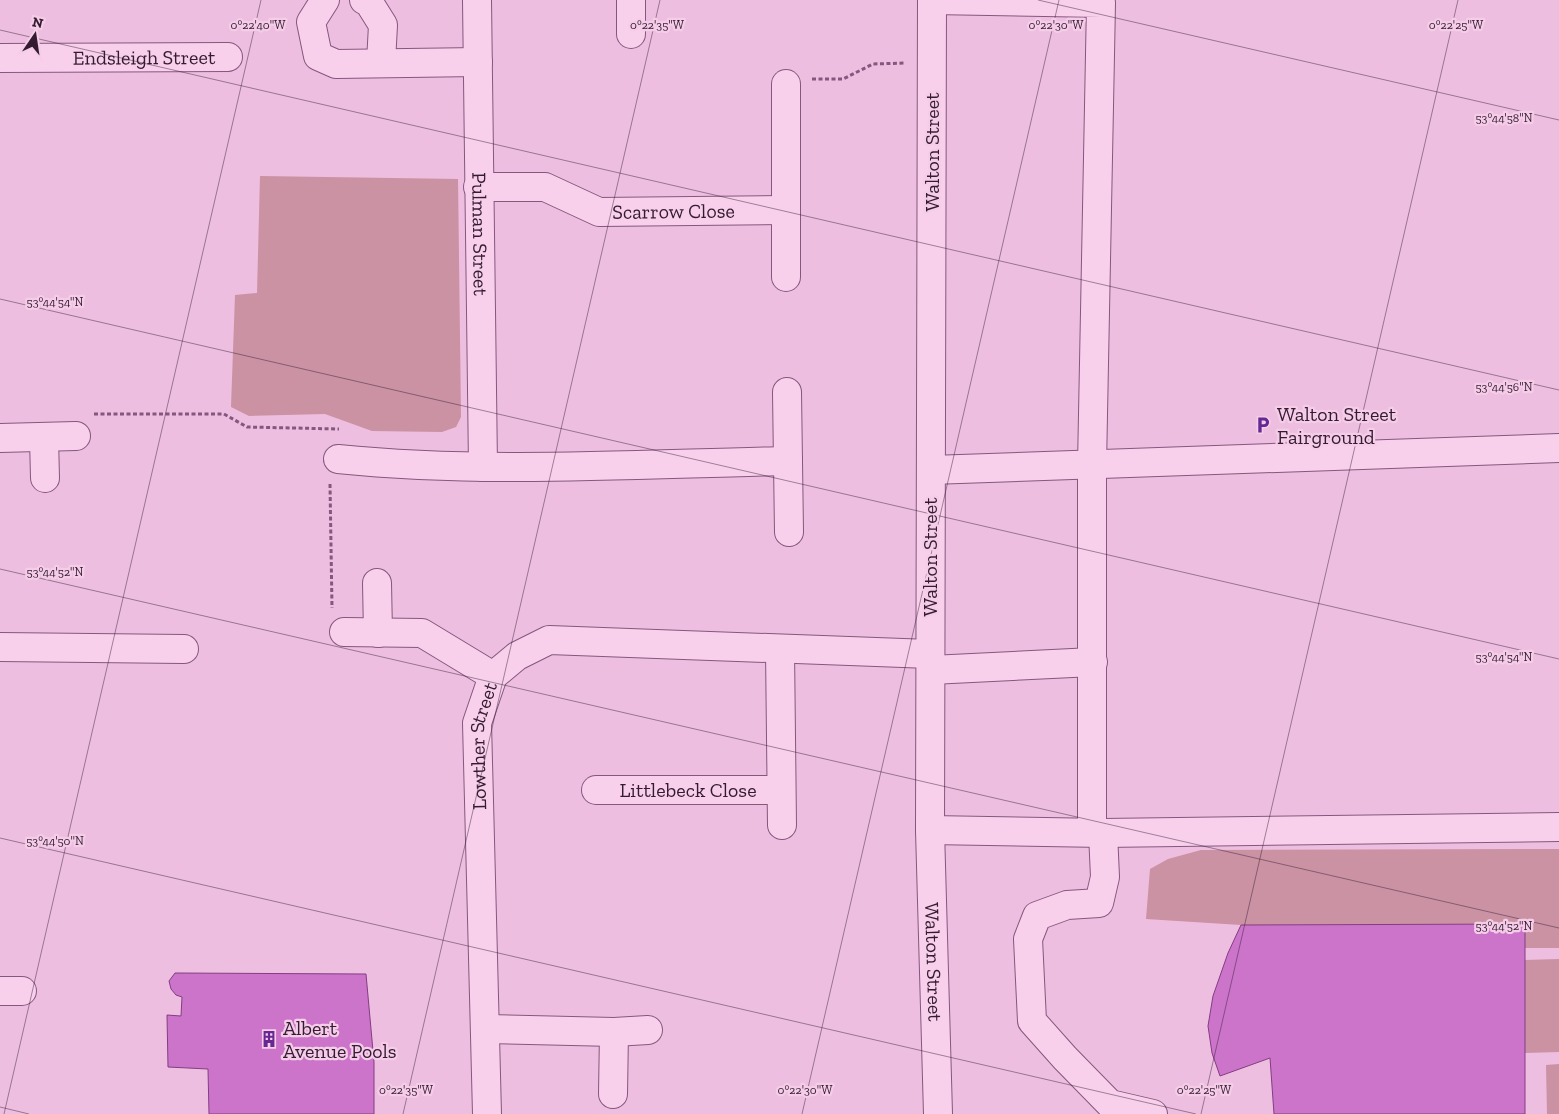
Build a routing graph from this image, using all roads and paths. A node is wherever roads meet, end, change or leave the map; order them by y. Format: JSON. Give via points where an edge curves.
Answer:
{"nodes":[{"id":1,"x":325,"y":0,"type":"edge"},
{"id":2,"x":364,"y":0,"type":"edge"},
{"id":3,"x":477,"y":0,"type":"edge"},
{"id":4,"x":632,"y":0,"type":"edge"},
{"id":5,"x":932,"y":0,"type":"edge"},
{"id":6,"x":631,"y":34,"type":"dead end"},
{"id":7,"x":228,"y":57,"type":"dead end"},
{"id":8,"x":0,"y":58,"type":"edge"},
{"id":9,"x":932,"y":61,"type":"junction"},
{"id":10,"x":381,"y":62,"type":"junction"},
{"id":11,"x":478,"y":62,"type":"junction"},
{"id":12,"x":786,"y":84,"type":"joint"},
{"id":13,"x":478,"y":187,"type":"junction"},
{"id":14,"x":785,"y":210,"type":"junction"},
{"id":15,"x":786,"y":277,"type":"dead end"},
{"id":16,"x":787,"y":392,"type":"dead end"},
{"id":17,"x":329,"y":429,"type":"junction"},
{"id":18,"x":76,"y":436,"type":"joint"},
{"id":19,"x":0,"y":438,"type":"edge"},
{"id":20,"x":44,"y":438,"type":"junction"},
{"id":21,"x":1559,"y":448,"type":"edge"},
{"id":22,"x":332,"y":458,"type":"junction"},
{"id":23,"x":788,"y":461,"type":"junction"},
{"id":24,"x":483,"y":466,"type":"junction"},
{"id":25,"x":1092,"y":466,"type":"junction"},
{"id":26,"x":931,"y":470,"type":"junction"},
{"id":27,"x":45,"y":478,"type":"dead end"},
{"id":28,"x":789,"y":532,"type":"dead end"},
{"id":29,"x":377,"y":583,"type":"dead end"},
{"id":30,"x":344,"y":632,"type":"joint"},
{"id":31,"x":378,"y":633,"type":"junction"},
{"id":32,"x":0,"y":647,"type":"edge"},
{"id":33,"x":780,"y":648,"type":"junction"},
{"id":34,"x":184,"y":649,"type":"dead end"},
{"id":35,"x":930,"y":662,"type":"junction"},
{"id":36,"x":1093,"y":662,"type":"junction"},
{"id":37,"x":493,"y":676,"type":"junction"},
{"id":38,"x":596,"y":790,"type":"dead end"},
{"id":39,"x":781,"y":790,"type":"junction"},
{"id":40,"x":782,"y":825,"type":"dead end"},
{"id":41,"x":1559,"y":827,"type":"edge"},
{"id":42,"x":930,"y":830,"type":"junction"},
{"id":43,"x":1097,"y":832,"type":"junction"},
{"id":44,"x":486,"y":1029,"type":"junction"},
{"id":45,"x":648,"y":1030,"type":"dead end"},
{"id":46,"x":614,"y":1032,"type":"junction"},
{"id":47,"x":613,"y":1094,"type":"dead end"},
{"id":48,"x":487,"y":1114,"type":"edge"},
{"id":49,"x":938,"y":1114,"type":"edge"},
{"id":50,"x":1153,"y":1114,"type":"edge"}],
"edges":[{"from":1,"to":10,"type":"street","via":[[311,22],[318,56],[336,64]]},
{"from":2,"to":10,"type":"street","via":[[368,1],[383,25]]},
{"from":3,"to":11,"type":"street","name":"Pulman Street"},
{"from":4,"to":6,"type":"street"},
{"from":5,"to":9,"type":"street","name":"Walton Street"},
{"from":5,"to":25,"type":"street","via":[[1101,3]]},
{"from":7,"to":8,"type":"street","name":"Endsleigh Street"},
{"from":9,"to":12,"type":"path","via":[[873,64],[844,79],[789,80]]},
{"from":9,"to":26,"type":"street","name":"Walton Street"},
{"from":10,"to":11,"type":"street"},
{"from":11,"to":13,"type":"street","name":"Pulman Street"},
{"from":12,"to":14,"type":"street"},
{"from":13,"to":14,"type":"street","name":"Scarrow Close","via":[[545,187],[599,212]]},
{"from":13,"to":24,"type":"street","name":"Pulman Street"},
{"from":14,"to":15,"type":"street"},
{"from":16,"to":23,"type":"street"},
{"from":17,"to":18,"type":"path","via":[[247,427],[224,414],[75,414]]},
{"from":17,"to":22,"type":"path"},
{"from":17,"to":22,"type":"path","via":[[341,429]]},
{"from":18,"to":20,"type":"street"},
{"from":19,"to":20,"type":"street"},
{"from":20,"to":27,"type":"street"},
{"from":21,"to":25,"type":"street"},
{"from":22,"to":24,"type":"street","via":[[393,465]]},
{"from":22,"to":30,"type":"path","via":[[333,634]]},
{"from":23,"to":24,"type":"street"},
{"from":23,"to":28,"type":"street"},
{"from":25,"to":26,"type":"street"},
{"from":25,"to":36,"type":"street"},
{"from":26,"to":35,"type":"street","name":"Walton Street"},
{"from":29,"to":31,"type":"street"},
{"from":30,"to":31,"type":"street"},
{"from":31,"to":37,"type":"street","via":[[422,633]]},
{"from":32,"to":34,"type":"street"},
{"from":33,"to":35,"type":"street","name":"Lowther Street"},
{"from":33,"to":37,"type":"street","name":"Lowther Street","via":[[549,640],[516,656]]},
{"from":33,"to":39,"type":"street","name":"Littlebeck Close"},
{"from":35,"to":36,"type":"street","name":"Lowther Street"},
{"from":35,"to":42,"type":"street","name":"Walton Street"},
{"from":36,"to":43,"type":"street"},
{"from":37,"to":44,"type":"street","name":"Lowther Street","via":[[477,723]]},
{"from":38,"to":39,"type":"street","name":"Littlebeck Close"},
{"from":39,"to":40,"type":"street","name":"Littlebeck Close"},
{"from":41,"to":43,"type":"street"},
{"from":42,"to":43,"type":"street"},
{"from":42,"to":49,"type":"street","name":"Walton Street"},
{"from":43,"to":50,"type":"street","via":[[1105,877],[1099,903],[1067,905],[1037,916],[1028,938],[1032,1020],[1110,1104]]},
{"from":44,"to":46,"type":"street"},
{"from":44,"to":48,"type":"street","name":"Lowther Street"},
{"from":45,"to":46,"type":"street"},
{"from":46,"to":47,"type":"street"}]}
